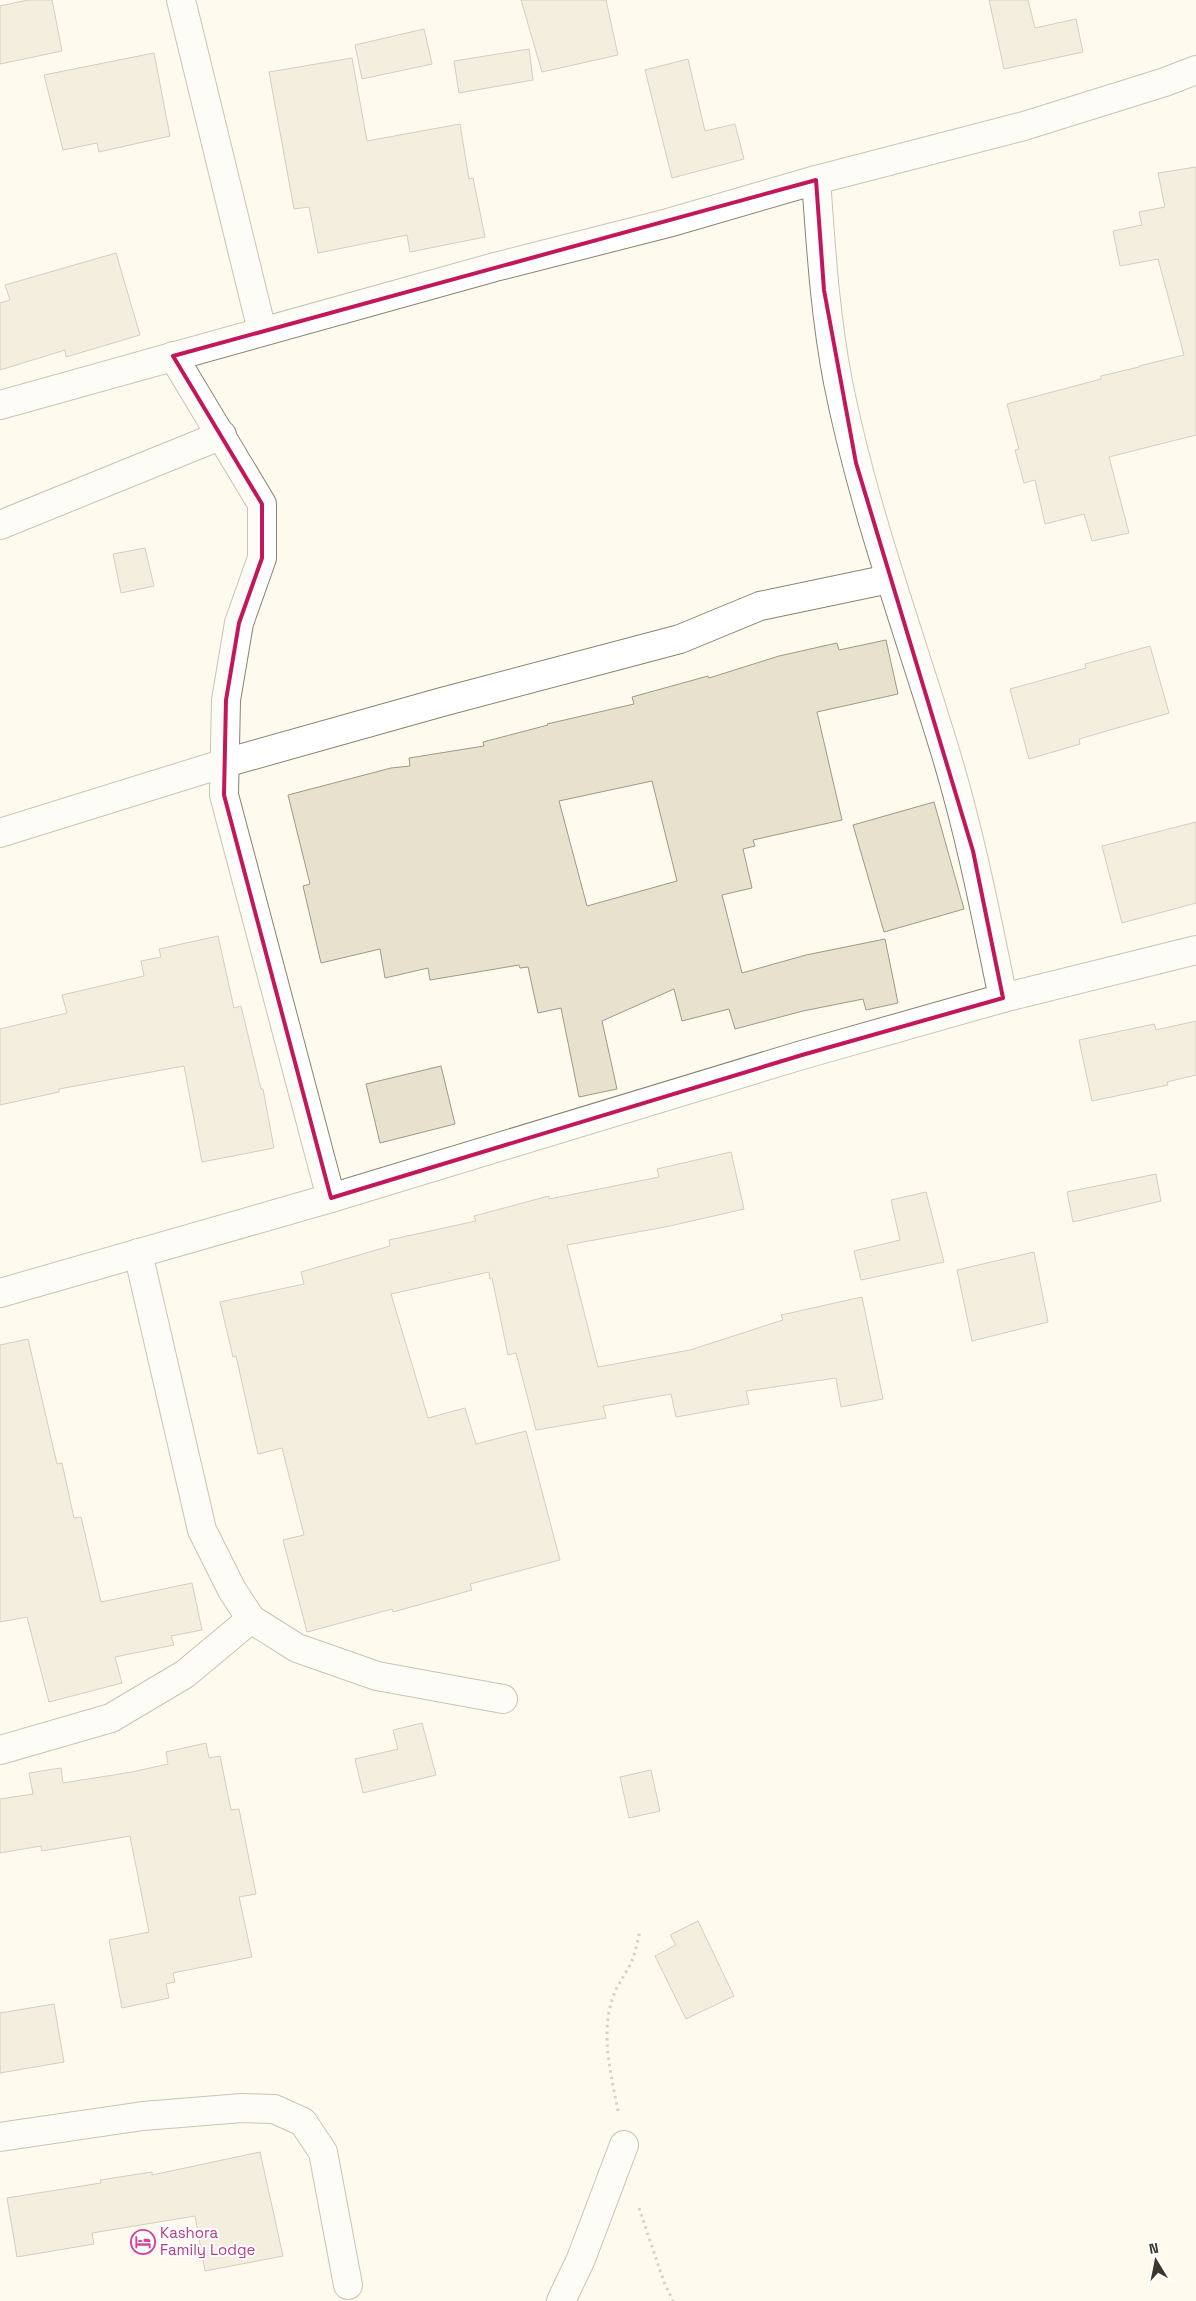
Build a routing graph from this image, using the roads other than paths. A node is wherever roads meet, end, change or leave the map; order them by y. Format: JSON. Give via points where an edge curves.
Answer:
{"nodes":[{"id":1,"x":181,"y":0,"type":"edge"},
{"id":2,"x":1196,"y":70,"type":"edge"},
{"id":3,"x":816,"y":180,"type":"junction"},
{"id":4,"x":262,"y":330,"type":"junction"},
{"id":5,"x":172,"y":356,"type":"junction"},
{"id":6,"x":0,"y":405,"type":"edge"},
{"id":7,"x":222,"y":435,"type":"junction"},
{"id":8,"x":0,"y":525,"type":"edge"},
{"id":9,"x":890,"y":579,"type":"junction"},
{"id":10,"x":225,"y":763,"type":"junction"},
{"id":11,"x":0,"y":833,"type":"edge"},
{"id":12,"x":1196,"y":950,"type":"edge"},
{"id":13,"x":1003,"y":998,"type":"junction"},
{"id":14,"x":331,"y":1198,"type":"junction"},
{"id":15,"x":138,"y":1253,"type":"junction"},
{"id":16,"x":0,"y":1293,"type":"edge"},
{"id":17,"x":251,"y":1619,"type":"junction"},
{"id":18,"x":504,"y":1699,"type":"dead end"},
{"id":19,"x":0,"y":1750,"type":"edge"},
{"id":20,"x":0,"y":2138,"type":"edge"},
{"id":21,"x":624,"y":2146,"type":"dead end"},
{"id":22,"x":348,"y":2285,"type":"dead end"},
{"id":23,"x":561,"y":2301,"type":"edge"}],
"edges":[{"from":1,"to":4,"type":"street"},
{"from":2,"to":3,"type":"street","via":[[1024,126]]},
{"from":3,"to":4,"type":"street","via":[[668,223]]},
{"from":3,"to":9,"type":"street","via":[[824,290],[838,381],[856,463]]},
{"from":4,"to":5,"type":"street"},
{"from":5,"to":6,"type":"street"},
{"from":5,"to":7,"type":"street"},
{"from":7,"to":8,"type":"street"},
{"from":7,"to":10,"type":"street","via":[[262,504],[262,558],[239,623],[226,700]]},
{"from":9,"to":10,"type":"street","via":[[760,606],[680,640]]},
{"from":9,"to":13,"type":"street","via":[[973,851]]},
{"from":10,"to":11,"type":"street"},
{"from":10,"to":14,"type":"street","via":[[224,796]]},
{"from":12,"to":13,"type":"street"},
{"from":13,"to":14,"type":"street","via":[[802,1055]]},
{"from":14,"to":15,"type":"street"},
{"from":15,"to":16,"type":"street"},
{"from":15,"to":17,"type":"street","via":[[202,1530],[232,1590]]},
{"from":17,"to":18,"type":"street","via":[[297,1648],[377,1676]]},
{"from":17,"to":19,"type":"street","via":[[185,1674],[111,1718]]},
{"from":20,"to":22,"type":"street","via":[[143,2116],[242,2108],[274,2109],[303,2122],[323,2152]]},
{"from":21,"to":23,"type":"street","via":[[581,2259]]}]}
